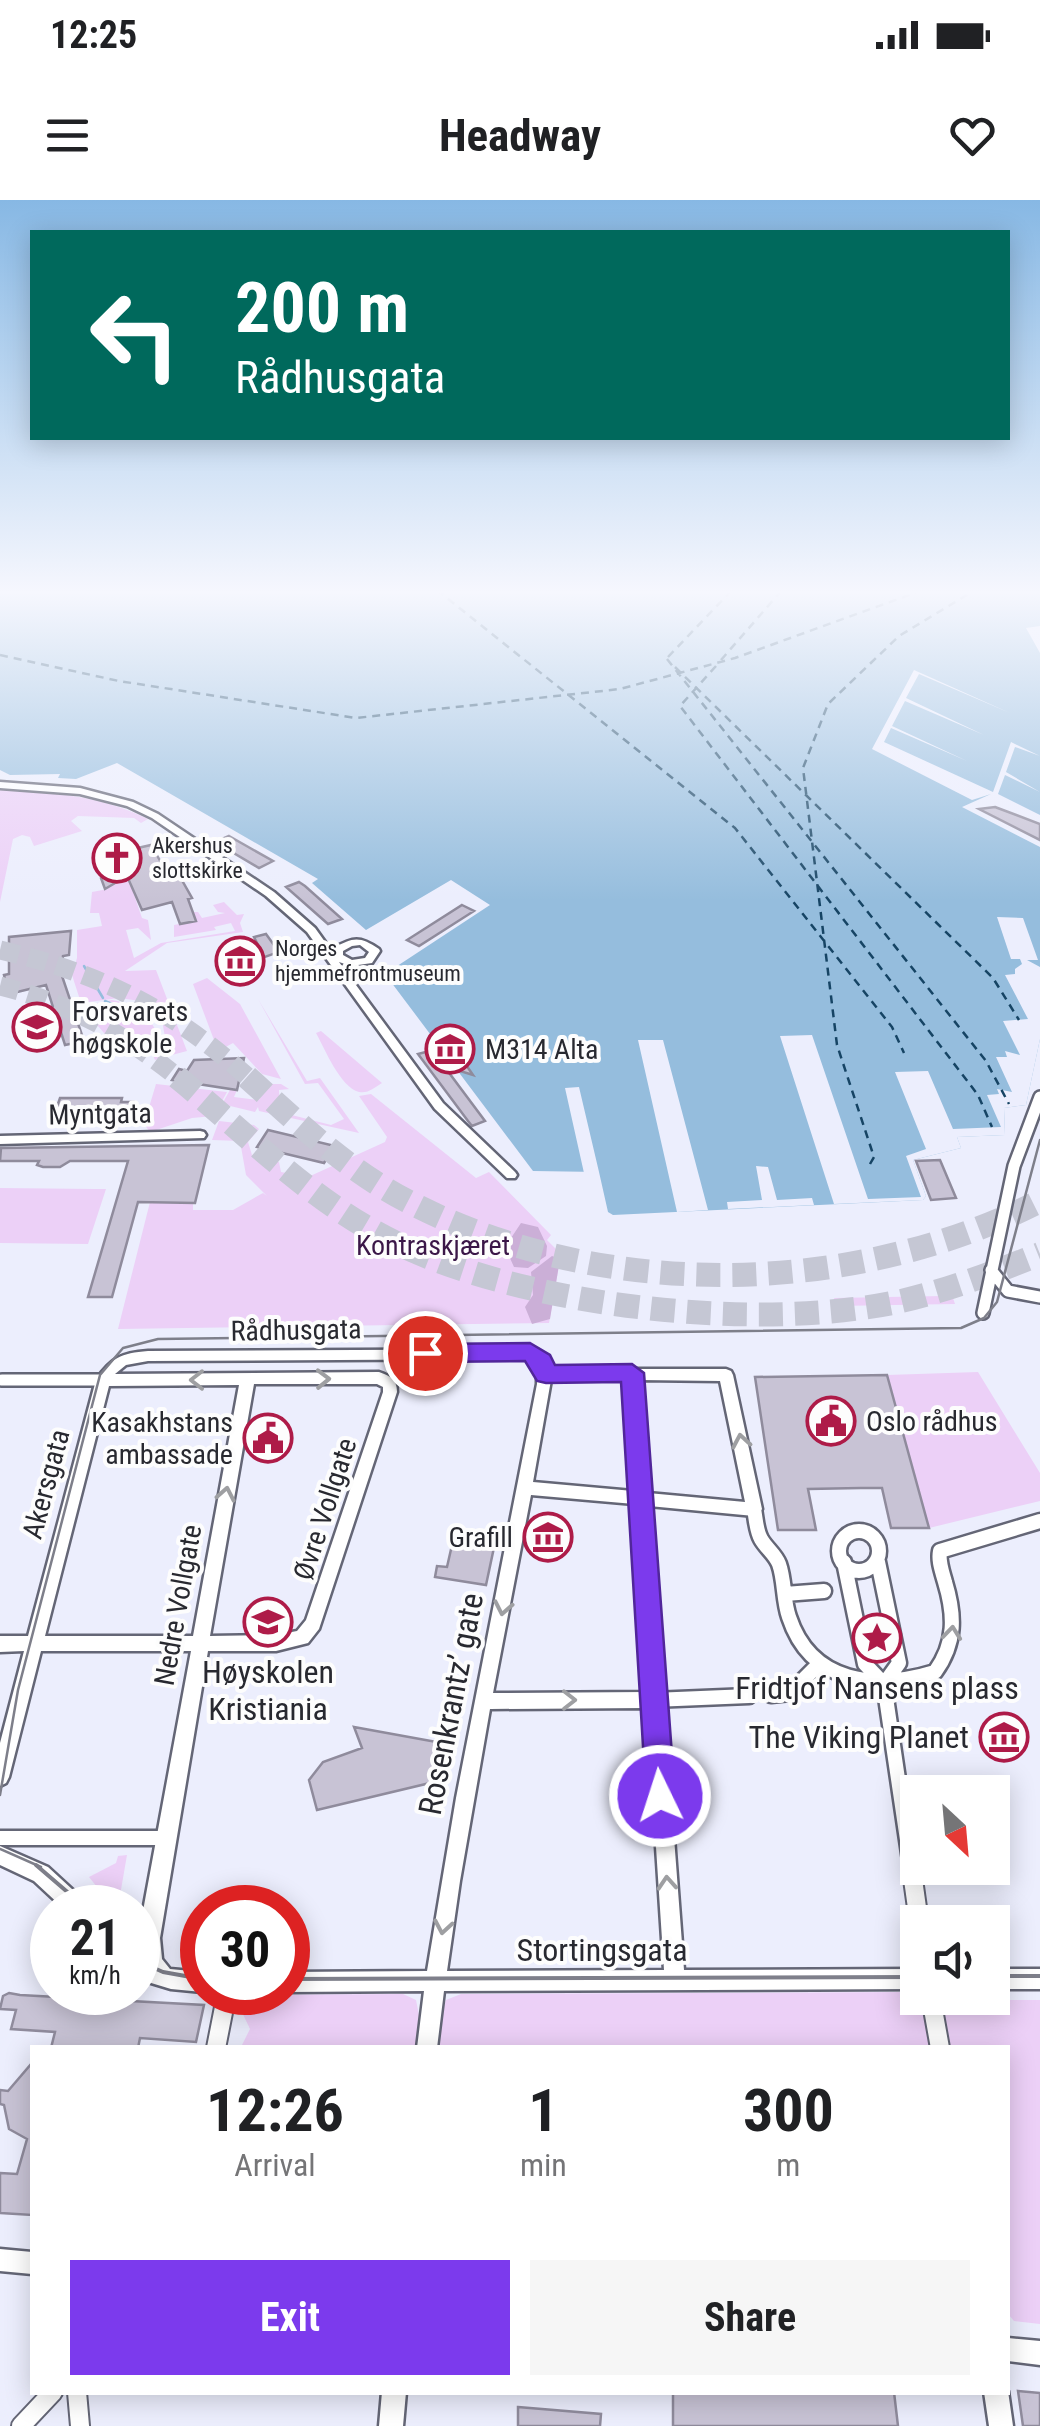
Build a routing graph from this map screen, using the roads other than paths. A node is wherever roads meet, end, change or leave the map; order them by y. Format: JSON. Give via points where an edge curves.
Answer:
{"nodes":[{"id":1,"x":0,"y":784,"type":"edge"},
{"id":2,"x":312,"y":930,"type":"junction"},
{"id":3,"x":341,"y":947,"type":"dead end"},
{"id":4,"x":1040,"y":1096,"type":"edge"},
{"id":5,"x":200,"y":1135,"type":"dead end"},
{"id":6,"x":0,"y":1140,"type":"edge"},
{"id":7,"x":511,"y":1175,"type":"dead end"},
{"id":8,"x":992,"y":1270,"type":"junction"},
{"id":9,"x":1040,"y":1296,"type":"edge"},
{"id":10,"x":983,"y":1313,"type":"dead end"},
{"id":11,"x":632,"y":1373,"type":"junction"},
{"id":12,"x":546,"y":1374,"type":"junction"},
{"id":13,"x":0,"y":1377,"type":"edge"},
{"id":14,"x":103,"y":1380,"type":"junction"},
{"id":15,"x":247,"y":1381,"type":"junction"},
{"id":16,"x":390,"y":1392,"type":"joint"},
{"id":17,"x":526,"y":1488,"type":"junction"},
{"id":18,"x":640,"y":1500,"type":"junction"},
{"id":19,"x":754,"y":1509,"type":"junction"},
{"id":20,"x":1040,"y":1521,"type":"edge"},
{"id":21,"x":844,"y":1562,"type":"junction"},
{"id":22,"x":878,"y":1562,"type":"junction"},
{"id":23,"x":824,"y":1590,"type":"dead end"},
{"id":24,"x":785,"y":1594,"type":"junction"},
{"id":25,"x":198,"y":1643,"type":"junction"},
{"id":26,"x":0,"y":1644,"type":"edge"},
{"id":27,"x":34,"y":1644,"type":"junction"},
{"id":28,"x":818,"y":1664,"type":"junction"},
{"id":29,"x":884,"y":1684,"type":"junction"},
{"id":30,"x":771,"y":1695,"type":"dead end"},
{"id":31,"x":749,"y":1696,"type":"dead end"},
{"id":32,"x":654,"y":1700,"type":"junction"},
{"id":33,"x":485,"y":1701,"type":"junction"},
{"id":34,"x":0,"y":1777,"type":"edge"},
{"id":35,"x":0,"y":1838,"type":"edge"},
{"id":36,"x":164,"y":1838,"type":"junction"},
{"id":37,"x":0,"y":1855,"type":"edge"},
{"id":38,"x":54,"y":1885,"type":"edge"},
{"id":39,"x":916,"y":1905,"type":"edge"},
{"id":40,"x":160,"y":1976,"type":"edge"},
{"id":41,"x":164,"y":1977,"type":"junction"},
{"id":42,"x":180,"y":1979,"type":"edge"},
{"id":43,"x":900,"y":1979,"type":"edge"},
{"id":44,"x":1010,"y":1979,"type":"edge"},
{"id":45,"x":1040,"y":1979,"type":"edge"},
{"id":46,"x":674,"y":1980,"type":"junction"},
{"id":47,"x":434,"y":1981,"type":"junction"},
{"id":48,"x":310,"y":1982,"type":"edge"},
{"id":49,"x":222,"y":2015,"type":"edge"},
{"id":50,"x":934,"y":2015,"type":"edge"},
{"id":51,"x":217,"y":2045,"type":"edge"},
{"id":52,"x":428,"y":2045,"type":"edge"},
{"id":53,"x":939,"y":2045,"type":"edge"},
{"id":54,"x":0,"y":2260,"type":"edge"},
{"id":55,"x":30,"y":2263,"type":"edge"},
{"id":56,"x":1010,"y":2350,"type":"edge"},
{"id":57,"x":1040,"y":2353,"type":"edge"},
{"id":58,"x":50,"y":2395,"type":"edge"},
{"id":59,"x":78,"y":2395,"type":"edge"},
{"id":60,"x":394,"y":2395,"type":"edge"},
{"id":61,"x":996,"y":2395,"type":"edge"},
{"id":62,"x":21,"y":2426,"type":"edge"},
{"id":63,"x":80,"y":2426,"type":"edge"},
{"id":64,"x":391,"y":2426,"type":"edge"},
{"id":65,"x":1001,"y":2426,"type":"edge"}],
"edges":[{"from":1,"to":2,"type":"street","via":[[96,794],[148,812]]},
{"from":2,"to":3,"type":"street"},
{"from":2,"to":7,"type":"street","via":[[440,1106]]},
{"from":4,"to":8,"type":"street"},
{"from":5,"to":6,"type":"street","name":"Myntgata"},
{"from":8,"to":9,"type":"street","via":[[1015,1294]]},
{"from":8,"to":10,"type":"street"},
{"from":11,"to":12,"type":"street"},
{"from":11,"to":18,"type":"street"},
{"from":19,"to":11,"type":"street","one_way":true,"via":[[726,1375]]},
{"from":12,"to":14,"type":"street","name":"Rådhusgata","via":[[530,1352],[148,1356],[114,1363]]},
{"from":12,"to":17,"type":"street","name":"Rosenkrantz’ gate"},
{"from":13,"to":14,"type":"street","name":"Rådhusgata"},
{"from":15,"to":14,"type":"street","name":"Rådhusgata","one_way":true},
{"from":14,"to":27,"type":"street","name":"Akersgata"},
{"from":15,"to":16,"type":"street","name":"Rådhusgata","one_way":true,"via":[[379,1378]]},
{"from":25,"to":15,"type":"street","name":"Nedre Vollgate","one_way":true},
{"from":16,"to":25,"type":"street","name":"Øvre Vollgate","via":[[314,1624],[302,1638],[276,1643]]},
{"from":17,"to":18,"type":"street"},
{"from":17,"to":33,"type":"street","name":"Rosenkrantz’ gate","one_way":true},
{"from":18,"to":19,"type":"street"},
{"from":18,"to":32,"type":"street"},
{"from":19,"to":24,"type":"street"},
{"from":29,"to":20,"type":"street","one_way":true,"via":[[935,1672],[946,1660],[954,1614],[938,1556],[944,1547]]},
{"from":21,"to":22,"type":"street","via":[[860,1569]]},
{"from":21,"to":22,"type":"street","via":[[837,1544],[856,1532],[875,1541]]},
{"from":21,"to":29,"type":"street","via":[[865,1664]]},
{"from":22,"to":29,"type":"street","via":[[899,1663]]},
{"from":23,"to":24,"type":"street"},
{"from":24,"to":28,"type":"street","via":[[796,1634]]},
{"from":25,"to":27,"type":"street"},
{"from":25,"to":36,"type":"street","name":"Nedre Vollgate"},
{"from":26,"to":27,"type":"street"},
{"from":27,"to":34,"type":"street","name":"Akersgata"},
{"from":28,"to":29,"type":"street","via":[[848,1680]]},
{"from":28,"to":30,"type":"street","via":[[790,1693]]},
{"from":29,"to":39,"type":"street"},
{"from":31,"to":32,"type":"street"},
{"from":33,"to":32,"type":"street","one_way":true},
{"from":46,"to":32,"type":"street","one_way":true},
{"from":33,"to":47,"type":"street","name":"Rosenkrantz’ gate","one_way":true},
{"from":35,"to":36,"type":"street"},
{"from":36,"to":41,"type":"street","name":"Nedre Vollgate","via":[[150,1942],[154,1966]]},
{"from":37,"to":38,"type":"street"},
{"from":40,"to":41,"type":"street"},
{"from":41,"to":42,"type":"street"},
{"from":43,"to":46,"type":"street","name":"Stortingsgata"},
{"from":44,"to":45,"type":"street"},
{"from":46,"to":47,"type":"street","name":"Stortingsgata"},
{"from":47,"to":48,"type":"street","name":"Stortingsgata"},
{"from":47,"to":52,"type":"street","name":"Rosenkrantz’ gate"},
{"from":49,"to":51,"type":"street"},
{"from":50,"to":53,"type":"street"},
{"from":54,"to":55,"type":"street"},
{"from":56,"to":57,"type":"street"},
{"from":58,"to":62,"type":"street"},
{"from":59,"to":63,"type":"street"},
{"from":60,"to":64,"type":"street"},
{"from":61,"to":65,"type":"street"}]}
